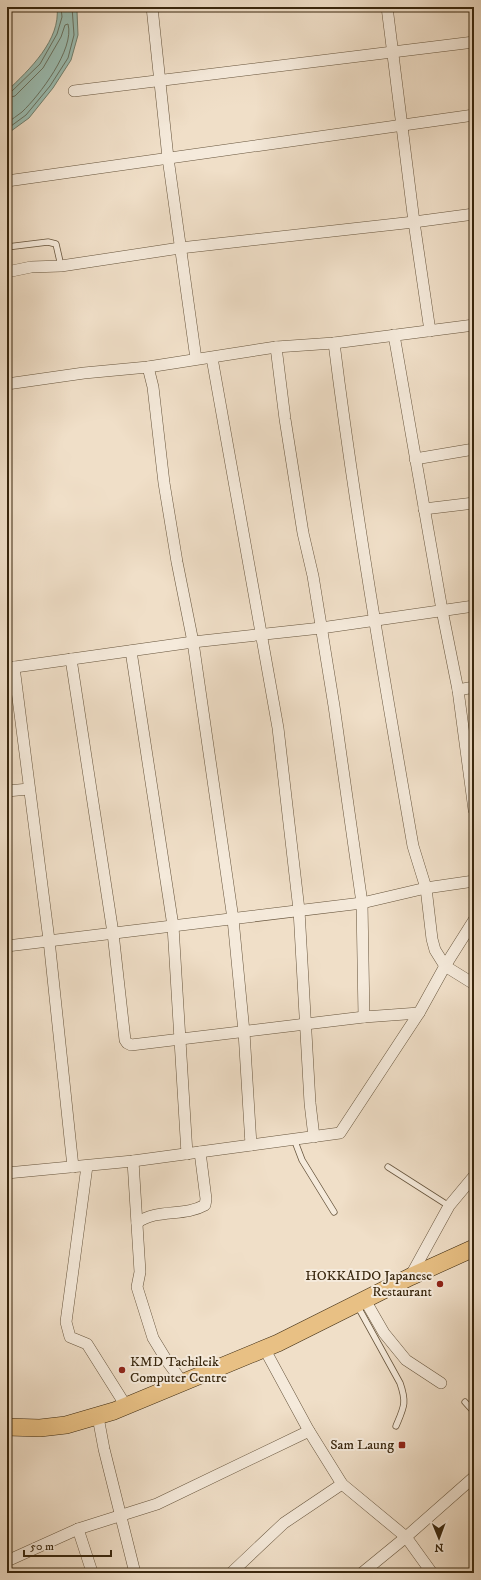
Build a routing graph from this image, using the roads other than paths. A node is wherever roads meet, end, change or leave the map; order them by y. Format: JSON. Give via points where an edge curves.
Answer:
{"nodes":[{"id":1,"x":152,"y":7,"type":"edge"},
{"id":2,"x":387,"y":7,"type":"edge"},
{"id":3,"x":474,"y":42,"type":"edge"},
{"id":4,"x":393,"y":52,"type":"junction"},
{"id":5,"x":160,"y":81,"type":"junction"},
{"id":6,"x":74,"y":91,"type":"dead end"},
{"id":7,"x":474,"y":115,"type":"edge"},
{"id":8,"x":402,"y":124,"type":"junction"},
{"id":9,"x":168,"y":158,"type":"junction"},
{"id":10,"x":7,"y":181,"type":"edge"},
{"id":11,"x":474,"y":214,"type":"edge"},
{"id":12,"x":414,"y":222,"type":"junction"},
{"id":13,"x":7,"y":247,"type":"edge"},
{"id":14,"x":180,"y":248,"type":"junction"},
{"id":15,"x":61,"y":266,"type":"junction"},
{"id":16,"x":7,"y":272,"type":"edge"},
{"id":17,"x":474,"y":325,"type":"edge"},
{"id":18,"x":430,"y":331,"type":"junction"},
{"id":19,"x":394,"y":335,"type":"junction"},
{"id":20,"x":334,"y":342,"type":"junction"},
{"id":21,"x":276,"y":347,"type":"junction"},
{"id":22,"x":212,"y":358,"type":"junction"},
{"id":23,"x":196,"y":359,"type":"junction"},
{"id":24,"x":148,"y":366,"type":"junction"},
{"id":25,"x":7,"y":384,"type":"edge"},
{"id":26,"x":474,"y":449,"type":"edge"},
{"id":27,"x":415,"y":459,"type":"junction"},
{"id":28,"x":474,"y":503,"type":"edge"},
{"id":29,"x":424,"y":509,"type":"junction"},
{"id":30,"x":474,"y":606,"type":"edge"},
{"id":31,"x":442,"y":610,"type":"junction"},
{"id":32,"x":374,"y":620,"type":"junction"},
{"id":33,"x":321,"y":628,"type":"junction"},
{"id":34,"x":261,"y":635,"type":"junction"},
{"id":35,"x":193,"y":642,"type":"junction"},
{"id":36,"x":130,"y":651,"type":"junction"},
{"id":37,"x":70,"y":659,"type":"junction"},
{"id":38,"x":10,"y":668,"type":"edge"},
{"id":39,"x":474,"y":688,"type":"edge"},
{"id":40,"x":458,"y":690,"type":"junction"},
{"id":41,"x":472,"y":771,"type":"edge"},
{"id":42,"x":29,"y":789,"type":"junction"},
{"id":43,"x":7,"y":791,"type":"edge"},
{"id":44,"x":474,"y":810,"type":"edge"},
{"id":45,"x":474,"y":881,"type":"edge"},
{"id":46,"x":426,"y":888,"type":"junction"},
{"id":47,"x":362,"y":903,"type":"junction"},
{"id":48,"x":299,"y":910,"type":"junction"},
{"id":49,"x":233,"y":919,"type":"junction"},
{"id":50,"x":474,"y":920,"type":"edge"},
{"id":51,"x":173,"y":926,"type":"junction"},
{"id":52,"x":113,"y":933,"type":"junction"},
{"id":53,"x":49,"y":940,"type":"junction"},
{"id":54,"x":7,"y":946,"type":"edge"},
{"id":55,"x":445,"y":966,"type":"junction"},
{"id":56,"x":474,"y":984,"type":"edge"},
{"id":57,"x":419,"y":1013,"type":"junction"},
{"id":58,"x":364,"y":1017,"type":"junction"},
{"id":59,"x":305,"y":1024,"type":"junction"},
{"id":60,"x":244,"y":1032,"type":"junction"},
{"id":61,"x":181,"y":1039,"type":"junction"},
{"id":62,"x":314,"y":1137,"type":"junction"},
{"id":63,"x":294,"y":1139,"type":"junction"},
{"id":64,"x":251,"y":1145,"type":"junction"},
{"id":65,"x":200,"y":1152,"type":"junction"},
{"id":66,"x":187,"y":1154,"type":"junction"},
{"id":67,"x":133,"y":1161,"type":"junction"},
{"id":68,"x":87,"y":1166,"type":"junction"},
{"id":69,"x":73,"y":1167,"type":"junction"},
{"id":70,"x":388,"y":1167,"type":"dead end"},
{"id":71,"x":7,"y":1173,"type":"edge"},
{"id":72,"x":474,"y":1176,"type":"edge"},
{"id":73,"x":449,"y":1206,"type":"junction"},
{"id":74,"x":334,"y":1212,"type":"dead end"},
{"id":75,"x":137,"y":1223,"type":"junction"},
{"id":76,"x":474,"y":1248,"type":"edge"},
{"id":77,"x":410,"y":1277,"type":"junction"},
{"id":78,"x":361,"y":1302,"type":"junction"},
{"id":79,"x":264,"y":1348,"type":"junction"},
{"id":80,"x":183,"y":1383,"type":"junction"},
{"id":81,"x":441,"y":1383,"type":"dead end"},
{"id":82,"x":465,"y":1402,"type":"dead end"},
{"id":83,"x":126,"y":1406,"type":"junction"},
{"id":84,"x":474,"y":1412,"type":"edge"},
{"id":85,"x":98,"y":1417,"type":"junction"},
{"id":86,"x":396,"y":1426,"type":"dead end"},
{"id":87,"x":7,"y":1427,"type":"edge"},
{"id":88,"x":309,"y":1431,"type":"junction"},
{"id":89,"x":474,"y":1477,"type":"edge"},
{"id":90,"x":342,"y":1484,"type":"junction"},
{"id":91,"x":121,"y":1515,"type":"junction"},
{"id":92,"x":78,"y":1529,"type":"junction"},
{"id":93,"x":406,"y":1537,"type":"junction"},
{"id":94,"x":7,"y":1561,"type":"edge"},
{"id":95,"x":92,"y":1572,"type":"dead end"},
{"id":96,"x":135,"y":1573,"type":"edge"},
{"id":97,"x":231,"y":1573,"type":"edge"},
{"id":98,"x":362,"y":1573,"type":"edge"},
{"id":99,"x":432,"y":1573,"type":"edge"}],
"edges":[{"from":1,"to":5,"type":"street"},
{"from":2,"to":4,"type":"street"},
{"from":3,"to":4,"type":"street"},
{"from":4,"to":5,"type":"street"},
{"from":4,"to":8,"type":"street"},
{"from":5,"to":6,"type":"street"},
{"from":5,"to":9,"type":"street"},
{"from":7,"to":8,"type":"street"},
{"from":8,"to":9,"type":"street"},
{"from":8,"to":12,"type":"street"},
{"from":9,"to":10,"type":"street"},
{"from":9,"to":14,"type":"street"},
{"from":11,"to":12,"type":"street"},
{"from":12,"to":14,"type":"street"},
{"from":12,"to":18,"type":"street"},
{"from":13,"to":15,"type":"lane","via":[[48,242],[56,244]]},
{"from":14,"to":15,"type":"street"},
{"from":14,"to":23,"type":"street"},
{"from":15,"to":16,"type":"street","via":[[31,267]]},
{"from":17,"to":18,"type":"street"},
{"from":18,"to":19,"type":"street"},
{"from":19,"to":20,"type":"street"},
{"from":19,"to":27,"type":"street"},
{"from":20,"to":21,"type":"street"},
{"from":20,"to":32,"type":"street"},
{"from":21,"to":22,"type":"street"},
{"from":21,"to":33,"type":"street","via":[[302,526]]},
{"from":22,"to":23,"type":"street"},
{"from":22,"to":34,"type":"street"},
{"from":23,"to":24,"type":"street"},
{"from":24,"to":25,"type":"street"},
{"from":24,"to":35,"type":"street","via":[[153,387],[164,483]]},
{"from":26,"to":27,"type":"street"},
{"from":27,"to":29,"type":"street"},
{"from":28,"to":29,"type":"street"},
{"from":29,"to":31,"type":"street"},
{"from":30,"to":31,"type":"street"},
{"from":31,"to":32,"type":"street"},
{"from":31,"to":40,"type":"street"},
{"from":32,"to":33,"type":"street"},
{"from":32,"to":46,"type":"street","via":[[413,846]]},
{"from":33,"to":34,"type":"street"},
{"from":33,"to":47,"type":"street"},
{"from":34,"to":35,"type":"street"},
{"from":34,"to":48,"type":"street","via":[[278,728]]},
{"from":35,"to":36,"type":"street"},
{"from":35,"to":49,"type":"street"},
{"from":36,"to":37,"type":"street"},
{"from":36,"to":51,"type":"street"},
{"from":37,"to":38,"type":"street"},
{"from":37,"to":52,"type":"street"},
{"from":38,"to":42,"type":"street"},
{"from":39,"to":40,"type":"street"},
{"from":40,"to":41,"type":"street"},
{"from":41,"to":44,"type":"street"},
{"from":42,"to":43,"type":"street"},
{"from":42,"to":53,"type":"street"},
{"from":45,"to":46,"type":"street"},
{"from":46,"to":47,"type":"street"},
{"from":46,"to":55,"type":"street","via":[[432,939],[435,950]]},
{"from":47,"to":48,"type":"street"},
{"from":47,"to":58,"type":"street"},
{"from":48,"to":49,"type":"street"},
{"from":48,"to":59,"type":"street"},
{"from":49,"to":51,"type":"street"},
{"from":49,"to":60,"type":"street"},
{"from":50,"to":55,"type":"street"},
{"from":51,"to":52,"type":"street"},
{"from":51,"to":61,"type":"street"},
{"from":52,"to":53,"type":"street"},
{"from":52,"to":61,"type":"street","via":[[125,1040],[130,1045]]},
{"from":53,"to":54,"type":"street"},
{"from":53,"to":69,"type":"street"},
{"from":55,"to":56,"type":"street"},
{"from":55,"to":57,"type":"street"},
{"from":57,"to":58,"type":"street"},
{"from":57,"to":62,"type":"street","via":[[340,1133]]},
{"from":58,"to":59,"type":"street"},
{"from":59,"to":60,"type":"street"},
{"from":59,"to":62,"type":"street"},
{"from":60,"to":61,"type":"street"},
{"from":60,"to":64,"type":"street"},
{"from":61,"to":66,"type":"street"},
{"from":62,"to":63,"type":"street"},
{"from":63,"to":64,"type":"street"},
{"from":63,"to":74,"type":"lane","via":[[302,1160]]},
{"from":64,"to":65,"type":"street"},
{"from":65,"to":66,"type":"street"},
{"from":65,"to":75,"type":"street","via":[[205,1205],[197,1210],[148,1216]]},
{"from":66,"to":67,"type":"street"},
{"from":67,"to":68,"type":"street"},
{"from":67,"to":75,"type":"street"},
{"from":68,"to":69,"type":"street"},
{"from":68,"to":83,"type":"street","via":[[66,1322],[70,1337],[87,1344]]},
{"from":69,"to":71,"type":"street"},
{"from":70,"to":73,"type":"lane"},
{"from":72,"to":73,"type":"street"},
{"from":73,"to":77,"type":"street"},
{"from":75,"to":80,"type":"street","via":[[140,1272],[138,1293],[153,1338]]},
{"from":76,"to":77,"type":"main road"},
{"from":77,"to":78,"type":"main road"},
{"from":78,"to":79,"type":"main road"},
{"from":78,"to":81,"type":"street","via":[[406,1360]]},
{"from":78,"to":86,"type":"lane","via":[[404,1396],[404,1406]]},
{"from":79,"to":80,"type":"main road"},
{"from":79,"to":88,"type":"street"},
{"from":80,"to":83,"type":"main road"},
{"from":82,"to":84,"type":"lane"},
{"from":83,"to":85,"type":"main road"},
{"from":85,"to":87,"type":"main road","via":[[40,1428]]},
{"from":85,"to":91,"type":"street"},
{"from":88,"to":90,"type":"street"},
{"from":88,"to":91,"type":"street","via":[[157,1504]]},
{"from":89,"to":93,"type":"street"},
{"from":90,"to":93,"type":"street"},
{"from":90,"to":97,"type":"street","via":[[284,1523]]},
{"from":91,"to":92,"type":"street"},
{"from":91,"to":96,"type":"street"},
{"from":92,"to":94,"type":"street"},
{"from":92,"to":95,"type":"street"},
{"from":93,"to":98,"type":"street"},
{"from":93,"to":99,"type":"street"}]}
